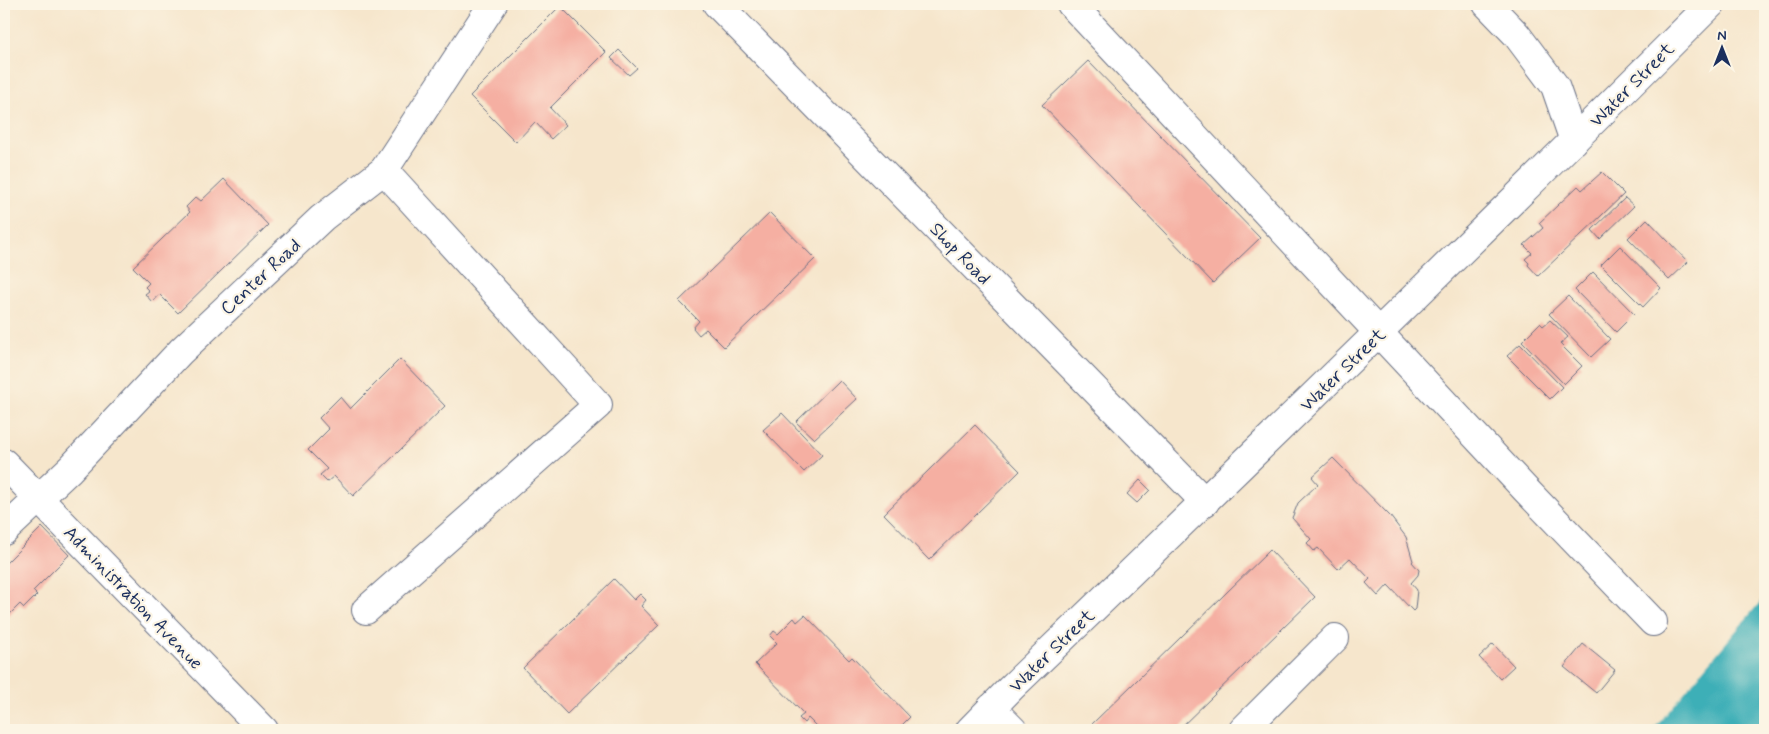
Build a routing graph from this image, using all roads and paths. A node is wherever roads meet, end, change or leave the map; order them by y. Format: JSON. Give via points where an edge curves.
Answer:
{"nodes":[{"id":1,"x":493,"y":4,"type":"edge"},
{"id":2,"x":717,"y":4,"type":"edge"},
{"id":3,"x":1071,"y":4,"type":"edge"},
{"id":4,"x":1487,"y":4,"type":"edge"},
{"id":5,"x":1711,"y":4,"type":"edge"},
{"id":6,"x":1574,"y":141,"type":"junction"},
{"id":7,"x":384,"y":170,"type":"junction"},
{"id":8,"x":1380,"y":332,"type":"junction"},
{"id":9,"x":4,"y":463,"type":"edge"},
{"id":10,"x":38,"y":498,"type":"junction"},
{"id":11,"x":1205,"y":502,"type":"junction"},
{"id":12,"x":4,"y":531,"type":"edge"},
{"id":13,"x":366,"y":610,"type":"dead end"},
{"id":14,"x":1654,"y":622,"type":"dead end"},
{"id":15,"x":1335,"y":638,"type":"dead end"},
{"id":16,"x":991,"y":708,"type":"junction"},
{"id":17,"x":264,"y":730,"type":"edge"},
{"id":18,"x":970,"y":730,"type":"edge"},
{"id":19,"x":1014,"y":730,"type":"edge"},
{"id":20,"x":1243,"y":730,"type":"edge"}],
"edges":[{"from":1,"to":7,"type":"street","name":"Center Road"},
{"from":2,"to":11,"type":"street","name":"Shop Road"},
{"from":3,"to":8,"type":"street"},
{"from":4,"to":6,"type":"street","via":[[1516,34],[1555,86]]},
{"from":5,"to":6,"type":"street","name":"Water Street"},
{"from":6,"to":8,"type":"street","name":"Water Street"},
{"from":7,"to":10,"type":"street","name":"Center Road","via":[[322,218],[180,351],[70,470]]},
{"from":7,"to":13,"type":"street","via":[[598,405]]},
{"from":8,"to":11,"type":"street","name":"Water Street"},
{"from":8,"to":14,"type":"street"},
{"from":9,"to":10,"type":"street","name":"Administration Avenue"},
{"from":10,"to":12,"type":"street","name":"Center Road"},
{"from":10,"to":17,"type":"street","name":"Administration Avenue"},
{"from":11,"to":16,"type":"street","name":"Water Street"},
{"from":15,"to":20,"type":"street"},
{"from":16,"to":18,"type":"street","name":"Water Street"},
{"from":16,"to":19,"type":"street"}]}
